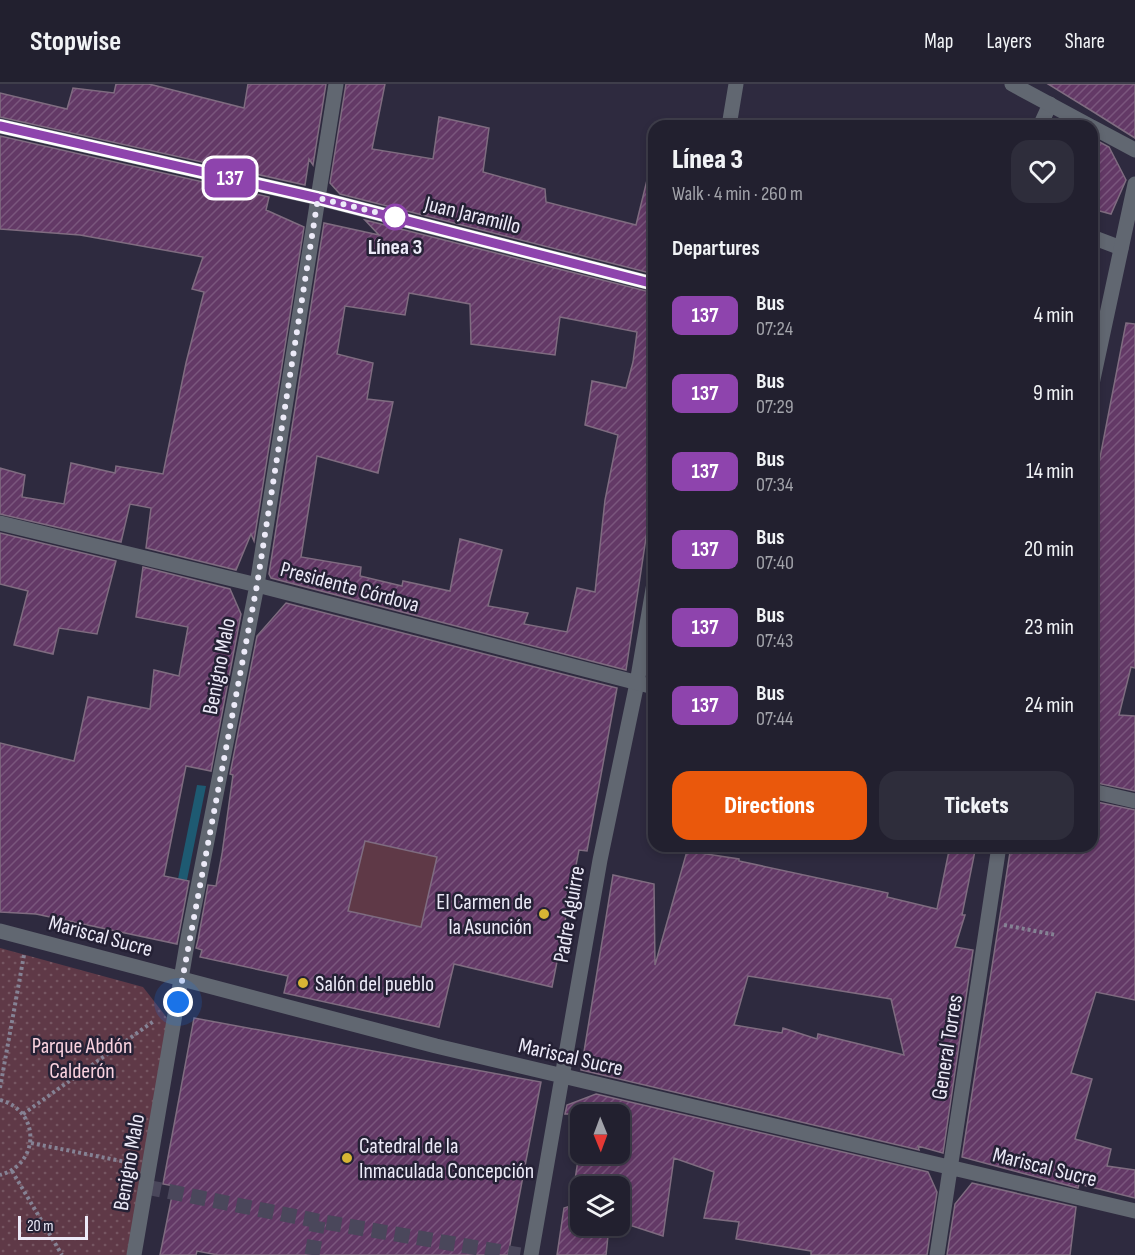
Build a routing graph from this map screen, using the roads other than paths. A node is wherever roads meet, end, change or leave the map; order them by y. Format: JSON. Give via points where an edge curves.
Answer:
{"nodes":[{"id":1,"x":336,"y":84,"type":"edge"},
{"id":2,"x":736,"y":84,"type":"edge"},
{"id":3,"x":1012,"y":84,"type":"edge"},
{"id":4,"x":1050,"y":104,"type":"junction"},
{"id":5,"x":730,"y":120,"type":"edge"},
{"id":6,"x":1043,"y":120,"type":"edge"},
{"id":7,"x":1080,"y":120,"type":"edge"},
{"id":8,"x":0,"y":126,"type":"edge"},
{"id":9,"x":1098,"y":130,"type":"edge"},
{"id":10,"x":1135,"y":150,"type":"edge"},
{"id":11,"x":1135,"y":184,"type":"edge"},
{"id":12,"x":318,"y":198,"type":"junction"},
{"id":13,"x":1098,"y":239,"type":"edge"},
{"id":14,"x":1121,"y":248,"type":"junction"},
{"id":15,"x":648,"y":282,"type":"edge"},
{"id":16,"x":1098,"y":356,"type":"edge"},
{"id":17,"x":0,"y":523,"type":"edge"},
{"id":18,"x":257,"y":585,"type":"junction"},
{"id":19,"x":648,"y":618,"type":"edge"},
{"id":20,"x":637,"y":683,"type":"junction"},
{"id":21,"x":648,"y":686,"type":"edge"},
{"id":22,"x":1098,"y":792,"type":"edge"},
{"id":23,"x":1135,"y":801,"type":"edge"},
{"id":24,"x":998,"y":852,"type":"edge"},
{"id":25,"x":0,"y":931,"type":"edge"},
{"id":26,"x":182,"y":980,"type":"junction"},
{"id":27,"x":562,"y":1077,"type":"junction"},
{"id":28,"x":951,"y":1166,"type":"junction"},
{"id":29,"x":1135,"y":1211,"type":"edge"},
{"id":30,"x":134,"y":1255,"type":"edge"},
{"id":31,"x":531,"y":1255,"type":"edge"},
{"id":32,"x":937,"y":1255,"type":"edge"}],
"edges":[{"from":1,"to":12,"type":"street","name":"Benigno Malo"},
{"from":2,"to":5,"type":"street"},
{"from":3,"to":4,"type":"street"},
{"from":4,"to":6,"type":"street"},
{"from":4,"to":7,"type":"street"},
{"from":8,"to":12,"type":"street","name":"Juan Jaramillo"},
{"from":9,"to":10,"type":"street"},
{"from":11,"to":14,"type":"street"},
{"from":12,"to":15,"type":"street","name":"Juan Jaramillo"},
{"from":12,"to":18,"type":"street","name":"Benigno Malo"},
{"from":13,"to":14,"type":"street"},
{"from":14,"to":16,"type":"street"},
{"from":17,"to":18,"type":"street","name":"Presidente Córdova"},
{"from":18,"to":20,"type":"street","name":"Presidente Córdova"},
{"from":18,"to":26,"type":"street","name":"Benigno Malo"},
{"from":19,"to":20,"type":"street","name":"Padre Aguirre"},
{"from":20,"to":21,"type":"street","name":"Presidente Córdova"},
{"from":20,"to":27,"type":"street","name":"Padre Aguirre","via":[[600,860]]},
{"from":22,"to":23,"type":"street"},
{"from":24,"to":28,"type":"street","name":"General Torres"},
{"from":25,"to":26,"type":"street","name":"Mariscal Sucre"},
{"from":26,"to":27,"type":"street","name":"Mariscal Sucre"},
{"from":26,"to":30,"type":"street","name":"Benigno Malo"},
{"from":27,"to":28,"type":"street","name":"Mariscal Sucre"},
{"from":27,"to":31,"type":"street","name":"Padre Aguirre"},
{"from":28,"to":29,"type":"street","name":"Mariscal Sucre"},
{"from":28,"to":32,"type":"street","name":"General Torres"}]}
